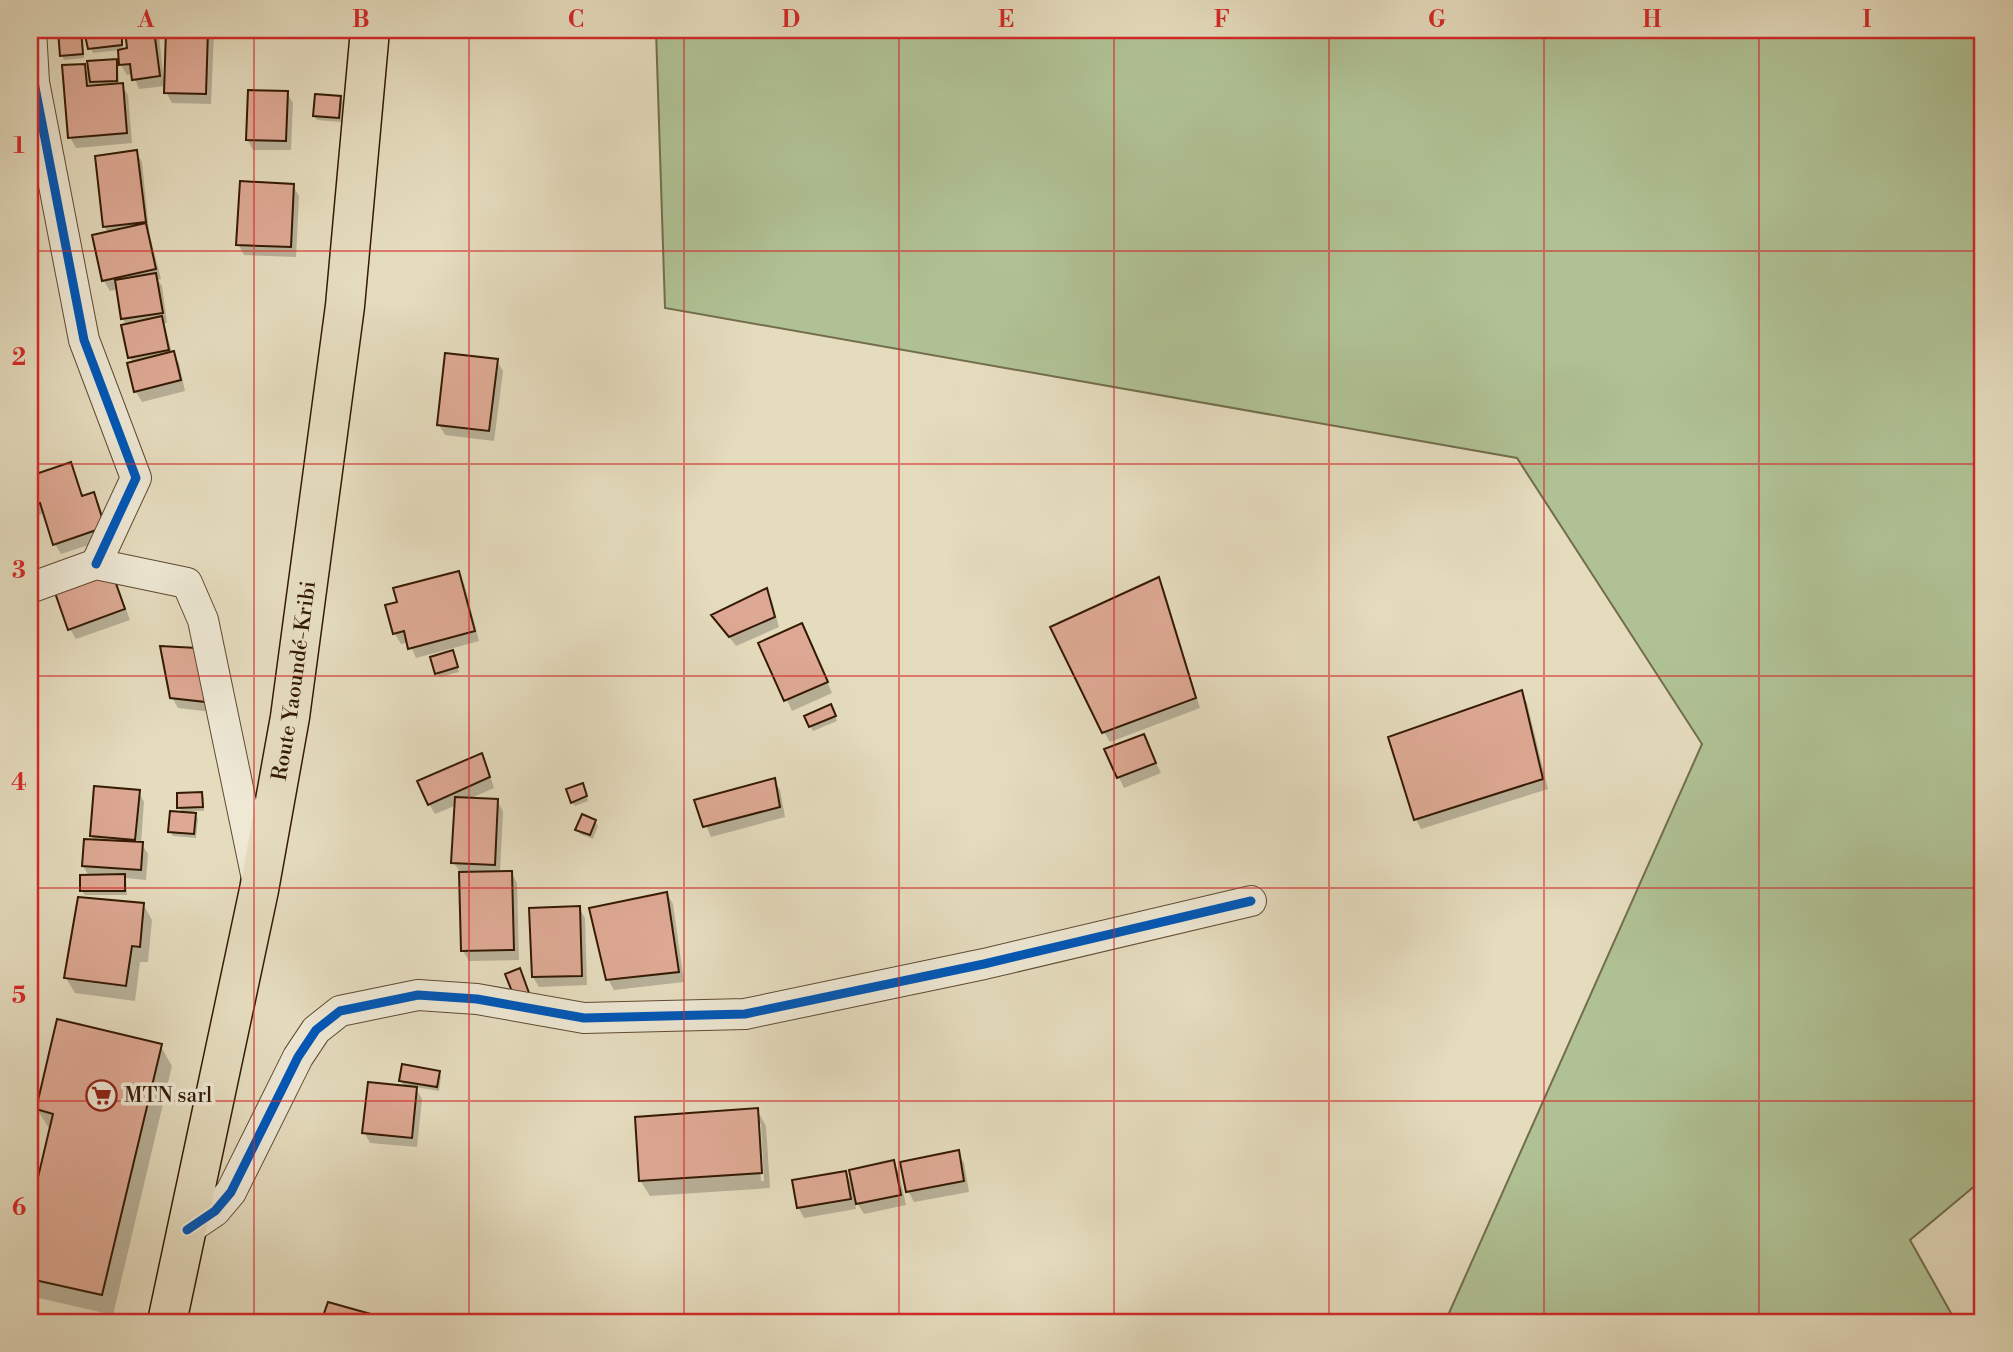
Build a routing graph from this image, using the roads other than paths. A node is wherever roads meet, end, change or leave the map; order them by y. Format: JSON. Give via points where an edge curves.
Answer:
{"nodes":[{"id":1,"x":31,"y":30,"type":"edge"},
{"id":2,"x":370,"y":30,"type":"edge"},
{"id":3,"x":96,"y":564,"type":"junction"},
{"id":4,"x":30,"y":588,"type":"edge"},
{"id":5,"x":259,"y":890,"type":"junction"},
{"id":6,"x":1251,"y":901,"type":"dead end"},
{"id":7,"x":187,"y":1230,"type":"junction"},
{"id":8,"x":163,"y":1321,"type":"edge"}],
"edges":[{"from":1,"to":3,"type":"street","via":[[34,82],[84,340],[136,478]]},
{"from":2,"to":5,"type":"main road","name":"Route Yaoundé-Kribi","via":[[345,306],[292,705]]},
{"from":3,"to":4,"type":"street"},
{"from":3,"to":5,"type":"street","via":[[187,583],[202,620]]},
{"from":5,"to":7,"type":"main road","name":"Route Yaoundé-Kribi"},
{"from":6,"to":7,"type":"street","via":[[745,1014],[584,1018],[477,999],[418,995],[340,1011],[316,1030],[298,1057],[231,1192]]},
{"from":7,"to":8,"type":"main road","name":"Route Yaoundé-Kribi"}]}
